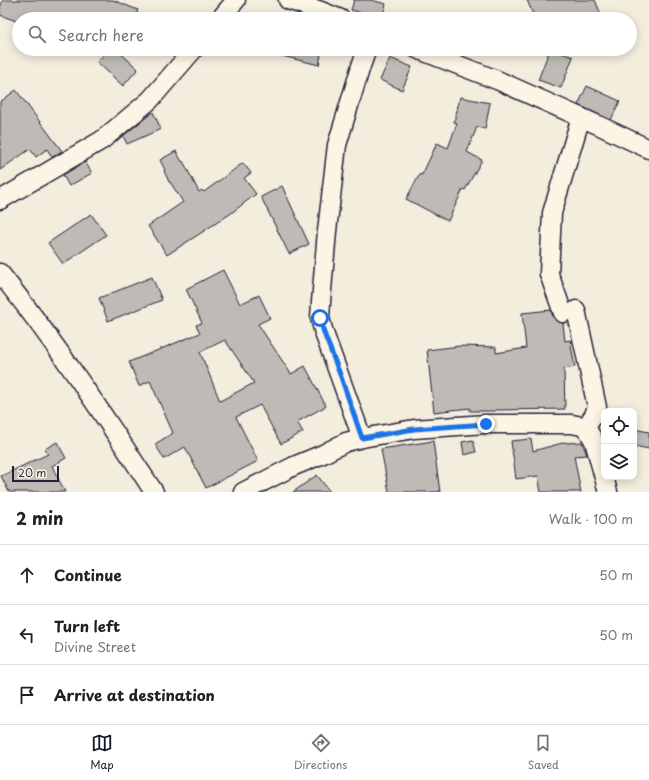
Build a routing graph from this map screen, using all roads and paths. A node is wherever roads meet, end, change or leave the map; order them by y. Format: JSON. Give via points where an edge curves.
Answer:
{"nodes":[{"id":1,"x":236,"y":0,"type":"edge"},
{"id":2,"x":288,"y":0,"type":"edge"},
{"id":3,"x":226,"y":12,"type":"edge"},
{"id":4,"x":324,"y":12,"type":"edge"},
{"id":5,"x":188,"y":56,"type":"edge"},
{"id":6,"x":365,"y":56,"type":"edge"},
{"id":7,"x":435,"y":56,"type":"edge"},
{"id":8,"x":581,"y":117,"type":"junction"},
{"id":9,"x":649,"y":149,"type":"edge"},
{"id":10,"x":0,"y":200,"type":"edge"},
{"id":11,"x":0,"y":273,"type":"edge"},
{"id":12,"x":586,"y":427,"type":"junction"},
{"id":13,"x":362,"y":438,"type":"junction"},
{"id":14,"x":154,"y":492,"type":"edge"},
{"id":15,"x":243,"y":492,"type":"edge"},
{"id":16,"x":608,"y":492,"type":"edge"}],
"edges":[{"from":1,"to":3,"type":"street"},
{"from":2,"to":4,"type":"street"},
{"from":5,"to":10,"type":"street","via":[[150,100],[102,140]]},
{"from":6,"to":13,"type":"street","via":[[337,145],[320,318]]},
{"from":7,"to":8,"type":"street"},
{"from":8,"to":9,"type":"street"},
{"from":8,"to":12,"type":"street","via":[[552,213],[549,274],[569,311],[597,407]]},
{"from":11,"to":14,"type":"street","via":[[69,364]]},
{"from":12,"to":13,"type":"street","via":[[572,424],[486,424],[414,429]]},
{"from":12,"to":16,"type":"street","via":[[594,441]]},
{"from":13,"to":15,"type":"street","via":[[346,442]]}]}
